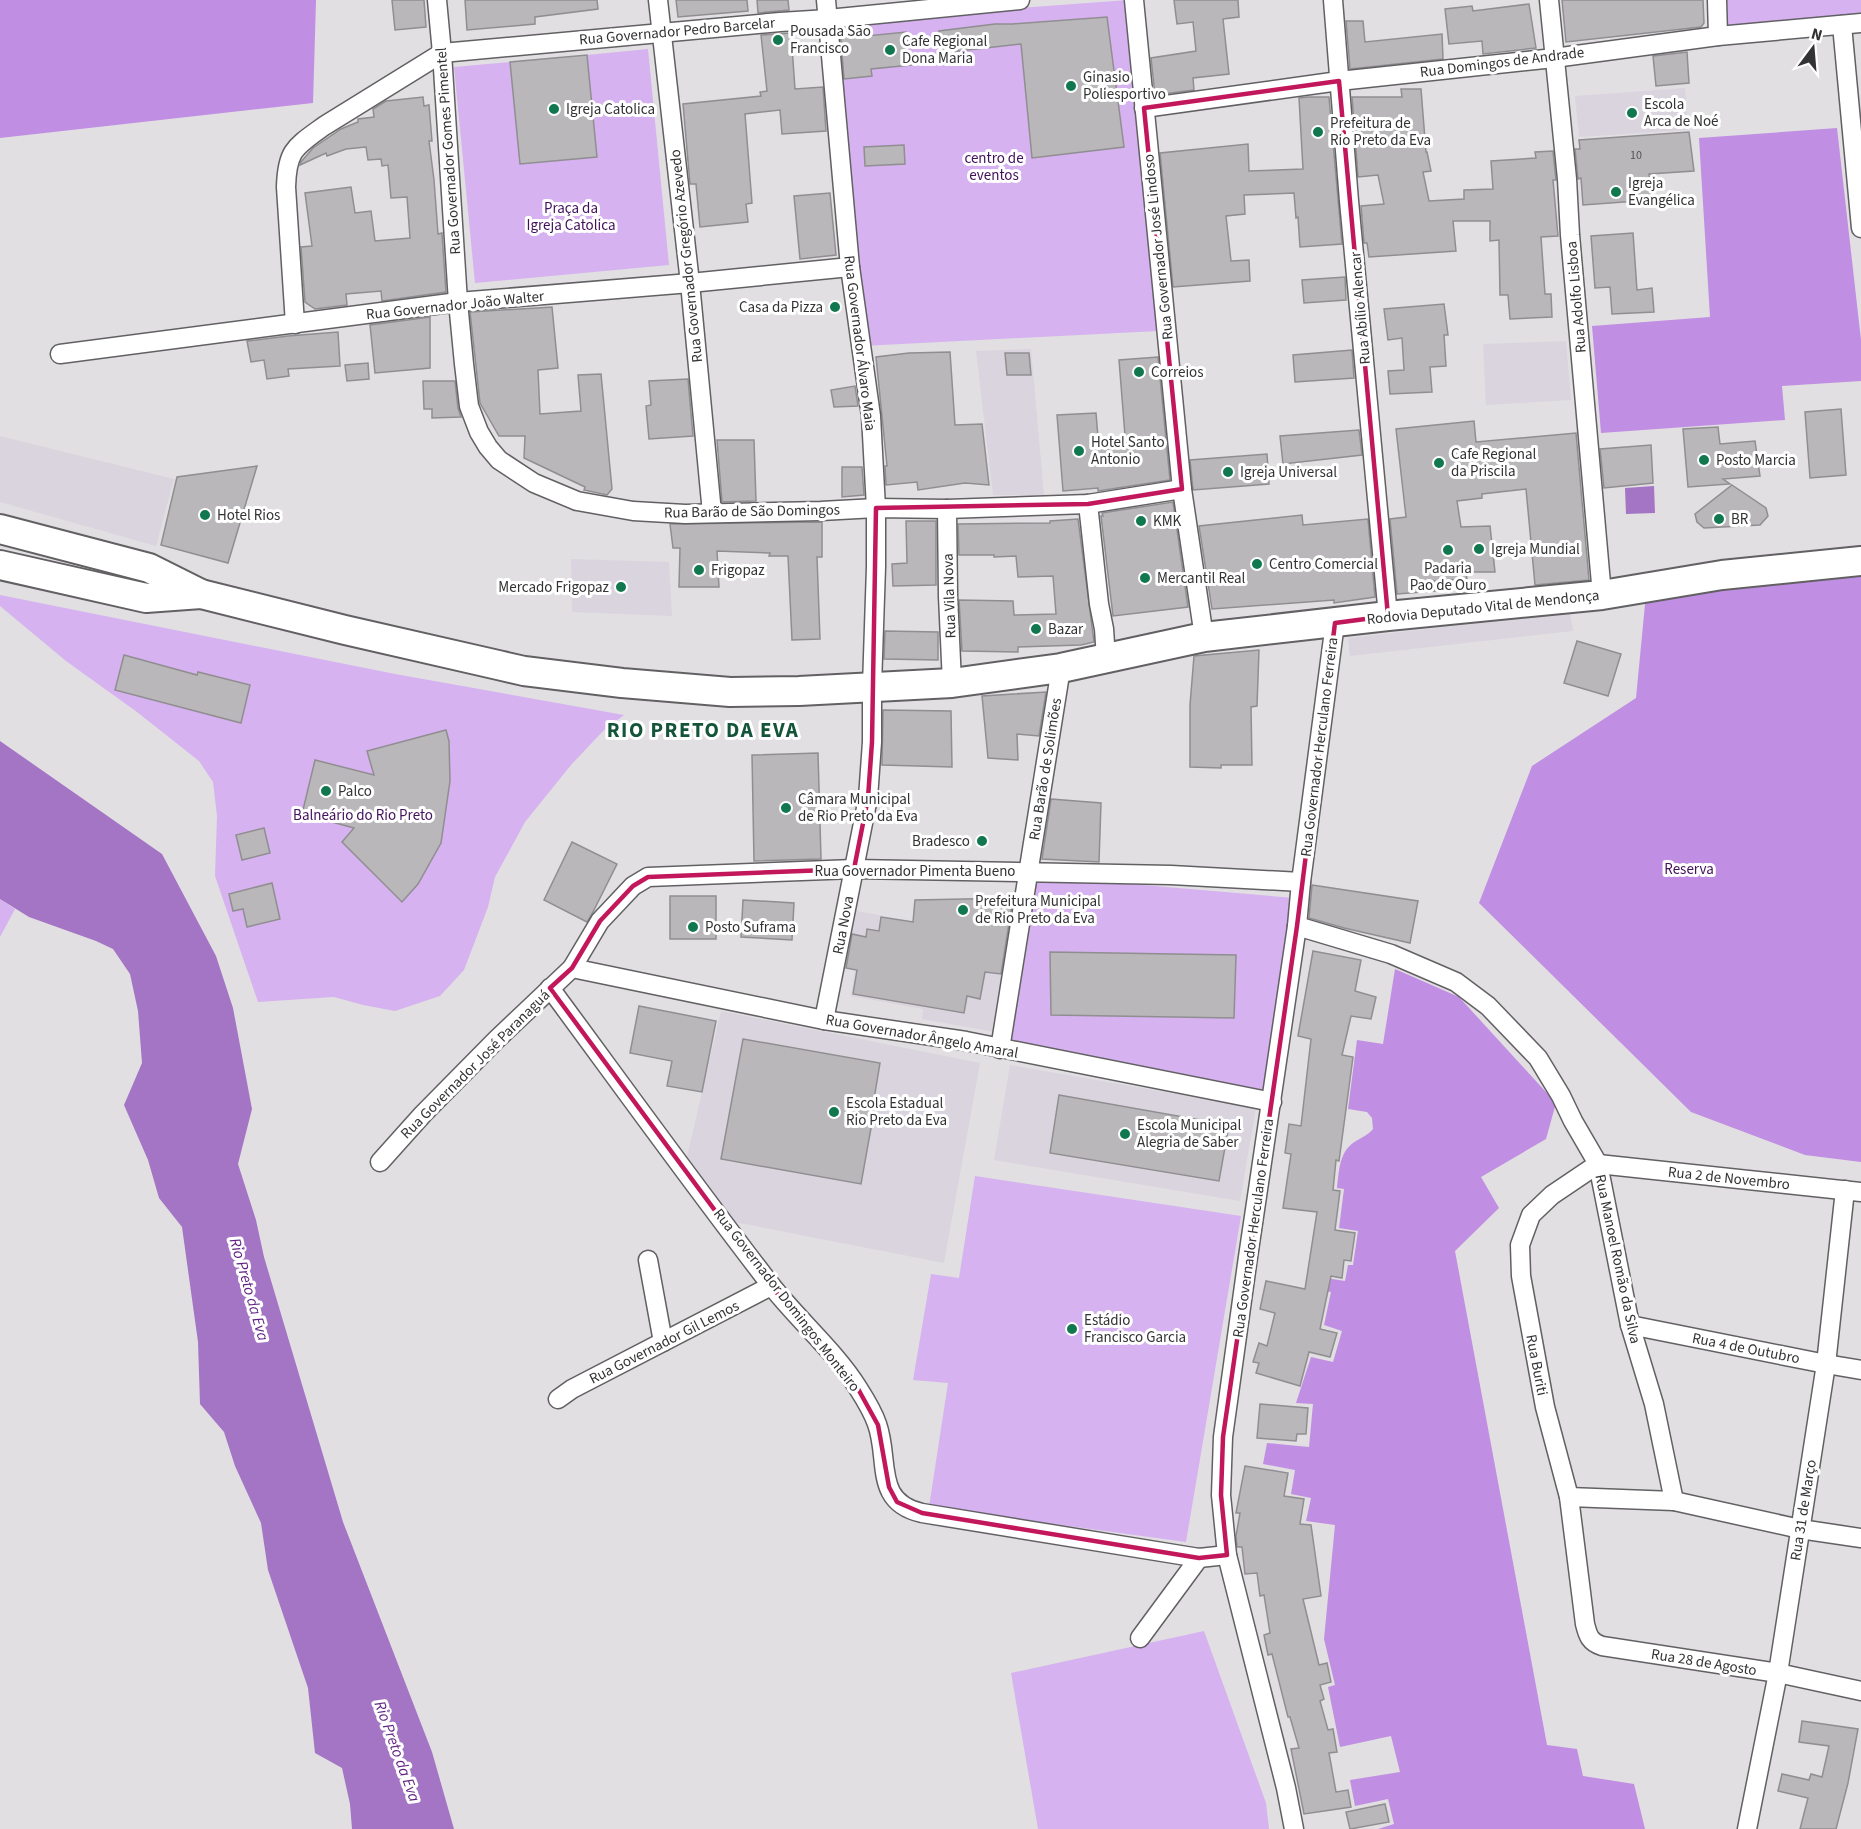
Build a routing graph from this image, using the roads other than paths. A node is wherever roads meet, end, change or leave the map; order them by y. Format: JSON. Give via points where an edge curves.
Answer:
{"nodes":[{"id":1,"x":436,"y":0,"type":"edge"},
{"id":2,"x":658,"y":0,"type":"edge"},
{"id":3,"x":826,"y":0,"type":"edge"},
{"id":4,"x":1020,"y":0,"type":"edge"},
{"id":5,"x":1134,"y":0,"type":"edge"},
{"id":6,"x":1333,"y":0,"type":"edge"},
{"id":7,"x":1549,"y":0,"type":"edge"},
{"id":8,"x":1717,"y":0,"type":"edge"},
{"id":9,"x":1001,"y":1,"type":"edge"},
{"id":10,"x":828,"y":19,"type":"junction"},
{"id":11,"x":1861,"y":23,"type":"edge"},
{"id":12,"x":1842,"y":25,"type":"junction"},
{"id":13,"x":661,"y":33,"type":"junction"},
{"id":14,"x":1718,"y":36,"type":"junction"},
{"id":15,"x":442,"y":53,"type":"junction"},
{"id":16,"x":1554,"y":58,"type":"junction"},
{"id":17,"x":1339,"y":81,"type":"junction"},
{"id":18,"x":1144,"y":108,"type":"junction"},
{"id":19,"x":1861,"y":228,"type":"edge"},
{"id":20,"x":850,"y":267,"type":"junction"},
{"id":21,"x":690,"y":283,"type":"junction"},
{"id":22,"x":458,"y":302,"type":"junction"},
{"id":23,"x":295,"y":324,"type":"junction"},
{"id":24,"x":60,"y":354,"type":"dead end"},
{"id":25,"x":1182,"y":489,"type":"junction"},
{"id":26,"x":1088,"y":504,"type":"junction"},
{"id":27,"x":876,"y":508,"type":"junction"},
{"id":28,"x":947,"y":509,"type":"junction"},
{"id":29,"x":712,"y":513,"type":"junction"},
{"id":30,"x":0,"y":529,"type":"edge"},
{"id":31,"x":1861,"y":561,"type":"edge"},
{"id":32,"x":0,"y":565,"type":"edge"},
{"id":33,"x":201,"y":594,"type":"junction"},
{"id":34,"x":1602,"y":595,"type":"junction"},
{"id":35,"x":1389,"y":616,"type":"junction"},
{"id":36,"x":1335,"y":623,"type":"junction"},
{"id":37,"x":1204,"y":637,"type":"junction"},
{"id":38,"x":1106,"y":658,"type":"junction"},
{"id":39,"x":1061,"y":668,"type":"junction"},
{"id":40,"x":952,"y":683,"type":"junction"},
{"id":41,"x":872,"y":686,"type":"junction"},
{"id":42,"x":854,"y":869,"type":"junction"},
{"id":43,"x":1029,"y":872,"type":"junction"},
{"id":44,"x":1301,"y":882,"type":"junction"},
{"id":45,"x":1298,"y":926,"type":"junction"},
{"id":46,"x":572,"y":968,"type":"junction"},
{"id":47,"x":550,"y":988,"type":"junction"},
{"id":48,"x":824,"y":1020,"type":"junction"},
{"id":49,"x":1000,"y":1049,"type":"junction"},
{"id":50,"x":1272,"y":1102,"type":"junction"},
{"id":51,"x":380,"y":1162,"type":"dead end"},
{"id":52,"x":1598,"y":1164,"type":"junction"},
{"id":53,"x":1853,"y":1191,"type":"edge"},
{"id":54,"x":648,"y":1260,"type":"dead end"},
{"id":55,"x":771,"y":1286,"type":"junction"},
{"id":56,"x":1630,"y":1325,"type":"junction"},
{"id":57,"x":663,"y":1342,"type":"junction"},
{"id":58,"x":1826,"y":1364,"type":"junction"},
{"id":59,"x":1861,"y":1370,"type":"edge"},
{"id":60,"x":558,"y":1399,"type":"dead end"},
{"id":61,"x":1569,"y":1497,"type":"junction"},
{"id":62,"x":1674,"y":1501,"type":"junction"},
{"id":63,"x":1800,"y":1529,"type":"junction"},
{"id":64,"x":1861,"y":1538,"type":"edge"},
{"id":65,"x":1227,"y":1555,"type":"junction"},
{"id":66,"x":1199,"y":1558,"type":"junction"},
{"id":67,"x":1582,"y":1598,"type":"joint"},
{"id":68,"x":1140,"y":1638,"type":"dead end"},
{"id":69,"x":1778,"y":1673,"type":"junction"},
{"id":70,"x":1861,"y":1691,"type":"edge"},
{"id":71,"x":1294,"y":1829,"type":"edge"},
{"id":72,"x":1748,"y":1829,"type":"edge"}],
"edges":[{"from":1,"to":15,"type":"street","name":"Rua Governador Gomes Pimentel"},
{"from":2,"to":13,"type":"street","name":"Rua Governador Gregório Azevedo"},
{"from":3,"to":10,"type":"street","name":"Rua Governador Álvaro Maia"},
{"from":4,"to":9,"type":"street","name":"Rua Governador Pedro Barcelar"},
{"from":5,"to":18,"type":"street","name":"Rua Governador José Lindoso"},
{"from":6,"to":17,"type":"street","name":"Rua Abílio Alencar"},
{"from":7,"to":16,"type":"street","name":"Rua Adolfo Lisboa"},
{"from":8,"to":14,"type":"street"},
{"from":9,"to":10,"type":"street","name":"Rua Governador Pedro Barcelar"},
{"from":10,"to":13,"type":"street","name":"Rua Governador Pedro Barcelar"},
{"from":10,"to":20,"type":"street","name":"Rua Governador Álvaro Maia"},
{"from":11,"to":12,"type":"street","name":"Rua Domingos de Andrade"},
{"from":12,"to":14,"type":"street","name":"Rua Domingos de Andrade"},
{"from":12,"to":19,"type":"street"},
{"from":13,"to":15,"type":"street","name":"Rua Governador Pedro Barcelar"},
{"from":13,"to":21,"type":"street","name":"Rua Governador Gregório Azevedo"},
{"from":14,"to":16,"type":"street","name":"Rua Domingos de Andrade"},
{"from":15,"to":22,"type":"street","name":"Rua Governador Gomes Pimentel"},
{"from":15,"to":23,"type":"street","via":[[324,126],[292,153],[286,187]]},
{"from":16,"to":17,"type":"street","name":"Rua Domingos de Andrade"},
{"from":16,"to":34,"type":"street","name":"Rua Adolfo Lisboa"},
{"from":17,"to":18,"type":"street","name":"Rua Domingos de Andrade"},
{"from":17,"to":35,"type":"street","name":"Rua Abílio Alencar"},
{"from":18,"to":25,"type":"street","name":"Rua Governador José Lindoso"},
{"from":20,"to":21,"type":"street","name":"Rua Governador João Walter"},
{"from":20,"to":27,"type":"street","name":"Rua Governador Álvaro Maia","via":[[871,416]]},
{"from":21,"to":22,"type":"street","name":"Rua Governador João Walter"},
{"from":21,"to":29,"type":"street","name":"Rua Governador Gregório Azevedo"},
{"from":22,"to":23,"type":"street","name":"Rua Governador João Walter"},
{"from":22,"to":29,"type":"street","name":"Rua Barão de São Domingos","via":[[470,406],[479,432],[499,460],[534,483],[577,501],[633,511]]},
{"from":23,"to":24,"type":"street","name":"Rua Governador João Walter"},
{"from":25,"to":26,"type":"street","name":"Rua Barão de São Domingos"},
{"from":25,"to":37,"type":"street","name":"Rua Governador José Lindoso"},
{"from":26,"to":28,"type":"street","name":"Rua Barão de São Domingos"},
{"from":26,"to":38,"type":"street"},
{"from":27,"to":28,"type":"street","name":"Rua Barão de São Domingos"},
{"from":27,"to":29,"type":"street","name":"Rua Barão de São Domingos"},
{"from":27,"to":41,"type":"street","name":"Rua Governador Álvaro Maia"},
{"from":28,"to":40,"type":"street","name":"Rua Vila Nova"},
{"from":30,"to":33,"type":"main road","via":[[149,568]]},
{"from":31,"to":34,"type":"main road","name":"Rodovia Deputado Vital de Mendonça","via":[[1722,575]]},
{"from":32,"to":33,"type":"main road","via":[[146,598]]},
{"from":33,"to":41,"type":"main road","name":"Rodovia Deputado Vital de Mendonça","via":[[524,671],[730,692]]},
{"from":34,"to":35,"type":"main road","name":"Rodovia Deputado Vital de Mendonça"},
{"from":35,"to":36,"type":"main road","name":"Rodovia Deputado Vital de Mendonça"},
{"from":36,"to":37,"type":"main road","name":"Rodovia Deputado Vital de Mendonça"},
{"from":36,"to":44,"type":"street","name":"Rua Governador Herculano Ferreira"},
{"from":37,"to":38,"type":"main road","name":"Rodovia Deputado Vital de Mendonça"},
{"from":38,"to":39,"type":"main road","name":"Rodovia Deputado Vital de Mendonça"},
{"from":39,"to":40,"type":"main road","name":"Rodovia Deputado Vital de Mendonça"},
{"from":39,"to":43,"type":"street","name":"Rua Barão de Solimões"},
{"from":40,"to":41,"type":"main road","name":"Rodovia Deputado Vital de Mendonça"},
{"from":41,"to":42,"type":"street","name":"Rua Nova","via":[[868,798]]},
{"from":42,"to":43,"type":"street","name":"Rua Governador Pimenta Bueno"},
{"from":42,"to":46,"type":"street","name":"Rua Governador Pimenta Bueno","via":[[648,877],[633,886],[600,921]]},
{"from":42,"to":48,"type":"street","name":"Rua Nova"},
{"from":43,"to":44,"type":"street","name":"Rua Governador Pimenta Bueno"},
{"from":43,"to":49,"type":"street","name":"Rua Barão de Solimões"},
{"from":44,"to":45,"type":"street","name":"Rua Governador Herculano Ferreira"},
{"from":45,"to":50,"type":"street","name":"Rua Governador Herculano Ferreira"},
{"from":45,"to":52,"type":"street","name":"Rua Manoel Romão da Silva","via":[[1391,954],[1456,982],[1488,1006],[1538,1058]]},
{"from":46,"to":47,"type":"street","name":"Rua Governador José Paranaguá"},
{"from":46,"to":48,"type":"street","name":"Rua Governador Ângelo Amaral"},
{"from":47,"to":51,"type":"street","name":"Rua Governador José Paranaguá"},
{"from":47,"to":55,"type":"street","name":"Rua Governador Domingos Monteiro"},
{"from":48,"to":49,"type":"street","name":"Rua Governador Ângelo Amaral"},
{"from":49,"to":50,"type":"street","name":"Rua Governador Ângelo Amaral"},
{"from":50,"to":65,"type":"street","name":"Rua Governador Herculano Ferreira","via":[[1223,1437],[1221,1495]]},
{"from":52,"to":53,"type":"street","name":"Rua 2 de Novembro"},
{"from":52,"to":56,"type":"street","name":"Rua Manoel Romão da Silva"},
{"from":52,"to":61,"type":"street","name":"Rua Buriti","via":[[1551,1195],[1531,1215],[1520,1245],[1521,1275],[1545,1407]]},
{"from":53,"to":58,"type":"street","name":"Rua 31 de Março"},
{"from":54,"to":57,"type":"street"},
{"from":55,"to":57,"type":"street","name":"Rua Governador Gil Lemos"},
{"from":55,"to":66,"type":"street","name":"Rua Governador Domingos Monteiro","via":[[857,1387],[878,1425],[889,1487],[897,1502],[908,1510]]},
{"from":56,"to":58,"type":"street","name":"Rua 4 de Outubro"},
{"from":56,"to":62,"type":"street","name":"Rua Manoel Romão da Silva","via":[[1654,1404]]},
{"from":57,"to":60,"type":"street","name":"Rua Governador Gil Lemos"},
{"from":58,"to":59,"type":"street","name":"Rua 4 de Outubro"},
{"from":58,"to":63,"type":"street","name":"Rua 31 de Março"},
{"from":61,"to":62,"type":"street"},
{"from":61,"to":67,"type":"street","name":"Rua Buriti"},
{"from":62,"to":63,"type":"street"},
{"from":63,"to":64,"type":"street"},
{"from":63,"to":69,"type":"street","name":"Rua 31 de Março"},
{"from":65,"to":66,"type":"street","name":"Rua Governador Domingos Monteiro"},
{"from":65,"to":71,"type":"street","name":"Rua Governador Herculano Ferreira"},
{"from":66,"to":68,"type":"street"},
{"from":67,"to":69,"type":"street","name":"Rua 28 de Agosto","via":[[1585,1624],[1593,1643]]},
{"from":69,"to":70,"type":"street","name":"Rua 28 de Agosto"},
{"from":69,"to":72,"type":"street","name":"Rua 31 de Março"}]}
